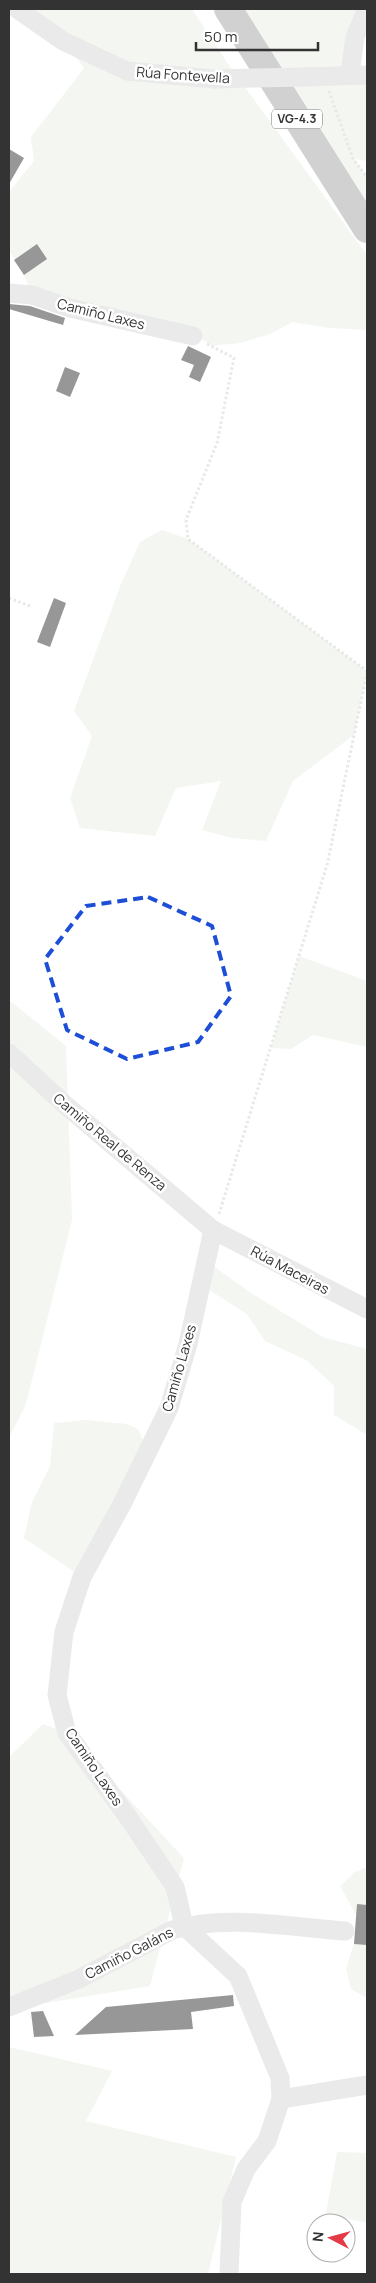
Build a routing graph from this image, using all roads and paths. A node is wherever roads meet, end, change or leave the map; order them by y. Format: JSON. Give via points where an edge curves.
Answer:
{"nodes":[{"id":1,"x":17,"y":9,"type":"edge"},
{"id":2,"x":228,"y":9,"type":"edge"},
{"id":3,"x":367,"y":9,"type":"edge"},
{"id":4,"x":359,"y":74,"type":"edge"},
{"id":5,"x":314,"y":76,"type":"junction"},
{"id":6,"x":367,"y":177,"type":"edge"},
{"id":7,"x":367,"y":229,"type":"edge"},
{"id":8,"x":9,"y":292,"type":"edge"},
{"id":9,"x":193,"y":336,"type":"joint"},
{"id":10,"x":9,"y":598,"type":"edge"},
{"id":11,"x":30,"y":606,"type":"dead end"},
{"id":12,"x":367,"y":672,"type":"edge"},
{"id":13,"x":9,"y":1053,"type":"edge"},
{"id":14,"x":213,"y":1230,"type":"junction"},
{"id":15,"x":367,"y":1309,"type":"edge"},
{"id":16,"x":184,"y":1926,"type":"junction"},
{"id":17,"x":345,"y":1931,"type":"dead end"},
{"id":18,"x":9,"y":2007,"type":"edge"},
{"id":19,"x":367,"y":2085,"type":"edge"},
{"id":20,"x":281,"y":2099,"type":"junction"},
{"id":21,"x":229,"y":2274,"type":"edge"}],
"edges":[{"from":1,"to":5,"type":"street","name":"Rúa Fontevella","bridge":true,"via":[[63,41],[127,71],[214,78]]},
{"from":2,"to":7,"type":"highway","number":"VG-4.3"},
{"from":3,"to":4,"type":"street","via":[[355,37]]},
{"from":4,"to":5,"type":"street","name":"Rúa Fontevella"},
{"from":5,"to":6,"type":"path","via":[[353,159]]},
{"from":8,"to":9,"type":"street","name":"Camiño Laxes"},
{"from":9,"to":12,"type":"path","via":[[234,358],[217,443],[186,520],[188,539]]},
{"from":10,"to":11,"type":"path"},
{"from":12,"to":14,"type":"path","via":[[327,866]]},
{"from":13,"to":14,"type":"street","name":"Camiño Real de Renza"},
{"from":14,"to":15,"type":"street","name":"Rúa Maceiras"},
{"from":14,"to":16,"type":"street","name":"Camiño Laxes","via":[[188,1344],[169,1408],[82,1577],[64,1632],[57,1695],[67,1733],[175,1887]]},
{"from":16,"to":17,"type":"street","name":"Camiño Galáns","via":[[223,1922]]},
{"from":16,"to":18,"type":"street","name":"Camiño Galáns","via":[[80,1979]]},
{"from":16,"to":20,"type":"street","via":[[238,1976],[280,2078]]},
{"from":19,"to":20,"type":"street"},
{"from":20,"to":21,"type":"street","via":[[268,2141],[246,2169],[232,2202]]}]}
